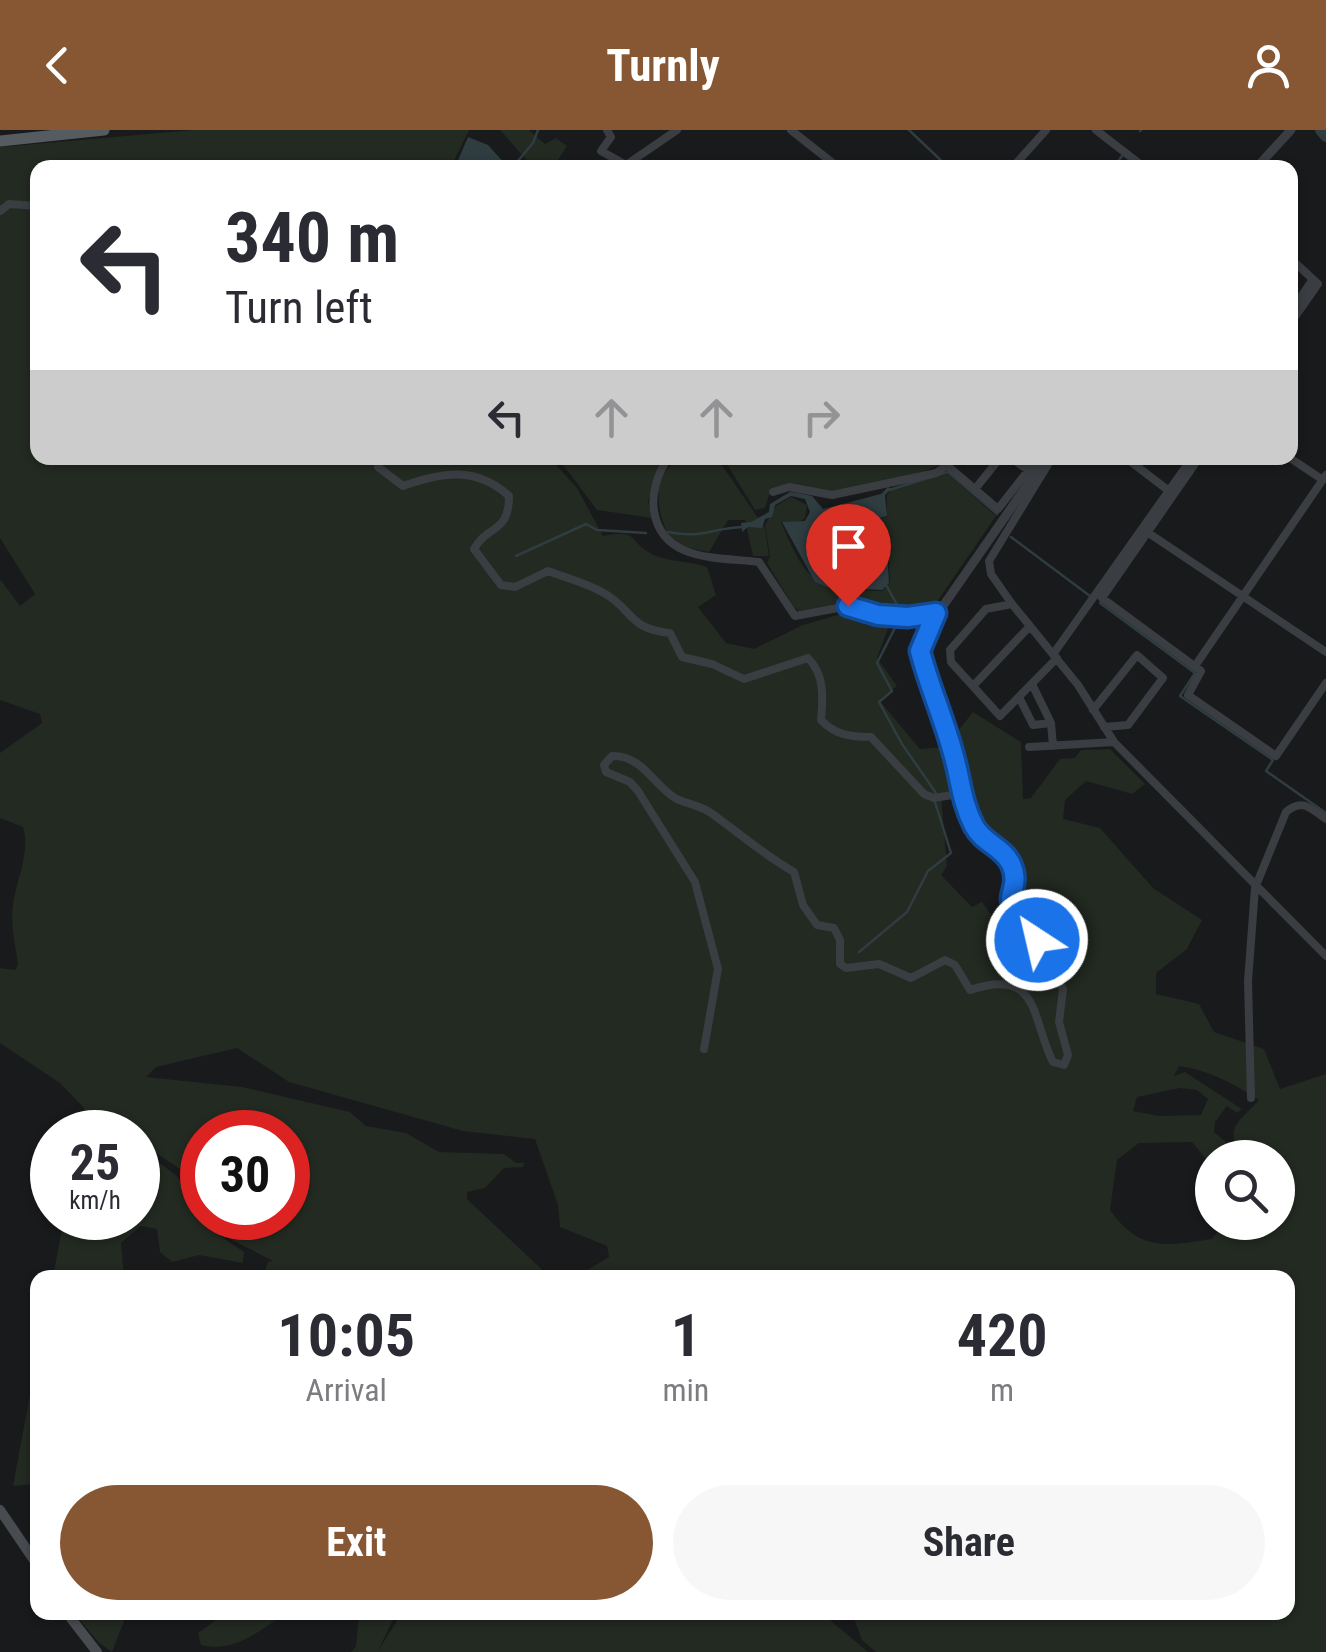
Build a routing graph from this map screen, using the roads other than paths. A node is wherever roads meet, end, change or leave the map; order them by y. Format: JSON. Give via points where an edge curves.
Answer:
{"nodes":[{"id":1,"x":104,"y":130,"type":"edge"},
{"id":2,"x":607,"y":130,"type":"edge"},
{"id":3,"x":677,"y":130,"type":"edge"},
{"id":4,"x":790,"y":130,"type":"edge"},
{"id":5,"x":1046,"y":130,"type":"edge"},
{"id":6,"x":1096,"y":130,"type":"edge"},
{"id":7,"x":1291,"y":130,"type":"edge"},
{"id":8,"x":0,"y":140,"type":"edge"},
{"id":9,"x":614,"y":160,"type":"edge"},
{"id":10,"x":636,"y":160,"type":"edge"},
{"id":11,"x":829,"y":160,"type":"edge"},
{"id":12,"x":1019,"y":160,"type":"edge"},
{"id":13,"x":1135,"y":160,"type":"edge"},
{"id":14,"x":1263,"y":160,"type":"edge"},
{"id":15,"x":30,"y":205,"type":"edge"},
{"id":16,"x":0,"y":211,"type":"edge"},
{"id":17,"x":1298,"y":266,"type":"edge"},
{"id":18,"x":1313,"y":280,"type":"junction"},
{"id":19,"x":1298,"y":302,"type":"edge"},
{"id":20,"x":1298,"y":313,"type":"edge"},
{"id":21,"x":1298,"y":463,"type":"edge"},
{"id":22,"x":379,"y":465,"type":"edge"},
{"id":23,"x":665,"y":465,"type":"edge"},
{"id":24,"x":994,"y":465,"type":"edge"},
{"id":25,"x":1021,"y":465,"type":"edge"},
{"id":26,"x":1032,"y":465,"type":"edge"},
{"id":27,"x":1044,"y":465,"type":"edge"},
{"id":28,"x":1045,"y":465,"type":"edge"},
{"id":29,"x":1135,"y":465,"type":"edge"},
{"id":30,"x":1189,"y":465,"type":"edge"},
{"id":31,"x":1190,"y":465,"type":"edge"},
{"id":32,"x":949,"y":467,"type":"joint"},
{"id":33,"x":1028,"y":470,"type":"junction"},
{"id":34,"x":1325,"y":479,"type":"edge"},
{"id":35,"x":974,"y":488,"type":"junction"},
{"id":36,"x":1169,"y":491,"type":"junction"},
{"id":37,"x":773,"y":492,"type":"dead end"},
{"id":38,"x":1145,"y":530,"type":"junction"},
{"id":39,"x":1242,"y":596,"type":"junction"},
{"id":40,"x":1012,"y":604,"type":"junction"},
{"id":41,"x":936,"y":613,"type":"junction"},
{"id":42,"x":1029,"y":627,"type":"junction"},
{"id":43,"x":1326,"y":652,"type":"edge"},
{"id":44,"x":1056,"y":656,"type":"junction"},
{"id":45,"x":1195,"y":666,"type":"junction"},
{"id":46,"x":1326,"y":683,"type":"edge"},
{"id":47,"x":975,"y":684,"type":"junction"},
{"id":48,"x":1032,"y":684,"type":"junction"},
{"id":49,"x":932,"y":688,"type":"joint"},
{"id":50,"x":1019,"y":697,"type":"junction"},
{"id":51,"x":1093,"y":710,"type":"junction"},
{"id":52,"x":1051,"y":723,"type":"junction"},
{"id":53,"x":1104,"y":726,"type":"junction"},
{"id":54,"x":1114,"y":742,"type":"junction"},
{"id":55,"x":1030,"y":746,"type":"dead end"},
{"id":56,"x":1052,"y":746,"type":"junction"},
{"id":57,"x":958,"y":794,"type":"junction"},
{"id":58,"x":1326,"y":819,"type":"edge"},
{"id":59,"x":1256,"y":888,"type":"junction"},
{"id":60,"x":1326,"y":956,"type":"edge"},
{"id":61,"x":704,"y":1048,"type":"dead end"},
{"id":62,"x":1251,"y":1098,"type":"dead end"},
{"id":63,"x":0,"y":1510,"type":"edge"},
{"id":64,"x":30,"y":1554,"type":"edge"},
{"id":65,"x":72,"y":1620,"type":"edge"},
{"id":66,"x":97,"y":1652,"type":"edge"}],
"edges":[{"from":1,"to":8,"type":"main road"},
{"from":2,"to":9,"type":"street","via":[[611,137],[602,151]]},
{"from":3,"to":10,"type":"street"},
{"from":4,"to":11,"type":"street"},
{"from":5,"to":12,"type":"street"},
{"from":6,"to":13,"type":"street"},
{"from":7,"to":14,"type":"street"},
{"from":15,"to":16,"type":"street","via":[[9,204]]},
{"from":17,"to":18,"type":"street"},
{"from":18,"to":19,"type":"street"},
{"from":18,"to":20,"type":"street","via":[[1318,284]]},
{"from":21,"to":34,"type":"street"},
{"from":22,"to":57,"type":"street","via":[[403,486],[445,472],[477,476],[510,496],[498,530],[474,550],[501,585],[515,587],[548,572],[602,592],[631,620],[670,633],[682,658],[744,680],[808,658],[817,667],[821,720],[830,729],[871,738],[927,796]]},
{"from":23,"to":41,"type":"street","via":[[653,505],[661,536],[674,549],[760,562],[796,616],[848,606],[878,615]]},
{"from":24,"to":35,"type":"street"},
{"from":25,"to":33,"type":"street"},
{"from":26,"to":33,"type":"street"},
{"from":27,"to":41,"type":"street"},
{"from":28,"to":40,"type":"street","via":[[988,564]]},
{"from":29,"to":36,"type":"street"},
{"from":30,"to":36,"type":"street"},
{"from":31,"to":38,"type":"street"},
{"from":32,"to":35,"type":"street"},
{"from":32,"to":37,"type":"street","via":[[832,494],[790,487]]},
{"from":33,"to":35,"type":"street","via":[[998,508]]},
{"from":34,"to":39,"type":"street"},
{"from":36,"to":38,"type":"street"},
{"from":38,"to":39,"type":"street"},
{"from":38,"to":44,"type":"street"},
{"from":38,"to":45,"type":"street","via":[[1102,598]]},
{"from":39,"to":43,"type":"street"},
{"from":39,"to":45,"type":"street"},
{"from":40,"to":42,"type":"street"},
{"from":40,"to":47,"type":"street","via":[[986,608],[950,650],[951,662]]},
{"from":41,"to":49,"type":"street","via":[[920,651]]},
{"from":42,"to":44,"type":"street"},
{"from":42,"to":47,"type":"street"},
{"from":44,"to":48,"type":"street"},
{"from":44,"to":51,"type":"street"},
{"from":45,"to":46,"type":"street","via":[[1201,671],[1188,695],[1276,756]]},
{"from":47,"to":50,"type":"street","via":[[1000,716]]},
{"from":48,"to":50,"type":"street"},
{"from":48,"to":52,"type":"street"},
{"from":49,"to":57,"type":"street","via":[[954,754]]},
{"from":50,"to":52,"type":"street","via":[[1033,725]]},
{"from":51,"to":53,"type":"street"},
{"from":51,"to":53,"type":"street","via":[[1137,655],[1163,678],[1128,725]]},
{"from":52,"to":56,"type":"street"},
{"from":53,"to":54,"type":"street"},
{"from":54,"to":56,"type":"street"},
{"from":54,"to":59,"type":"street"},
{"from":55,"to":56,"type":"street"},
{"from":57,"to":61,"type":"street","via":[[977,832],[1007,856],[1014,869],[1010,903],[1035,928],[1037,968],[1063,989],[1058,1022],[1068,1055],[1064,1065],[1053,1062],[1038,1011],[1018,989],[998,982],[970,990],[945,960],[911,978],[879,964],[840,964],[840,940],[802,904],[794,872],[708,811],[674,797],[624,756],[612,756],[606,772],[638,791],[698,894],[718,968]]},
{"from":58,"to":59,"type":"street","via":[[1304,804],[1286,812]]},
{"from":59,"to":60,"type":"street"},
{"from":59,"to":62,"type":"street","via":[[1248,982]]},
{"from":63,"to":64,"type":"main road"},
{"from":65,"to":66,"type":"main road"}]}
